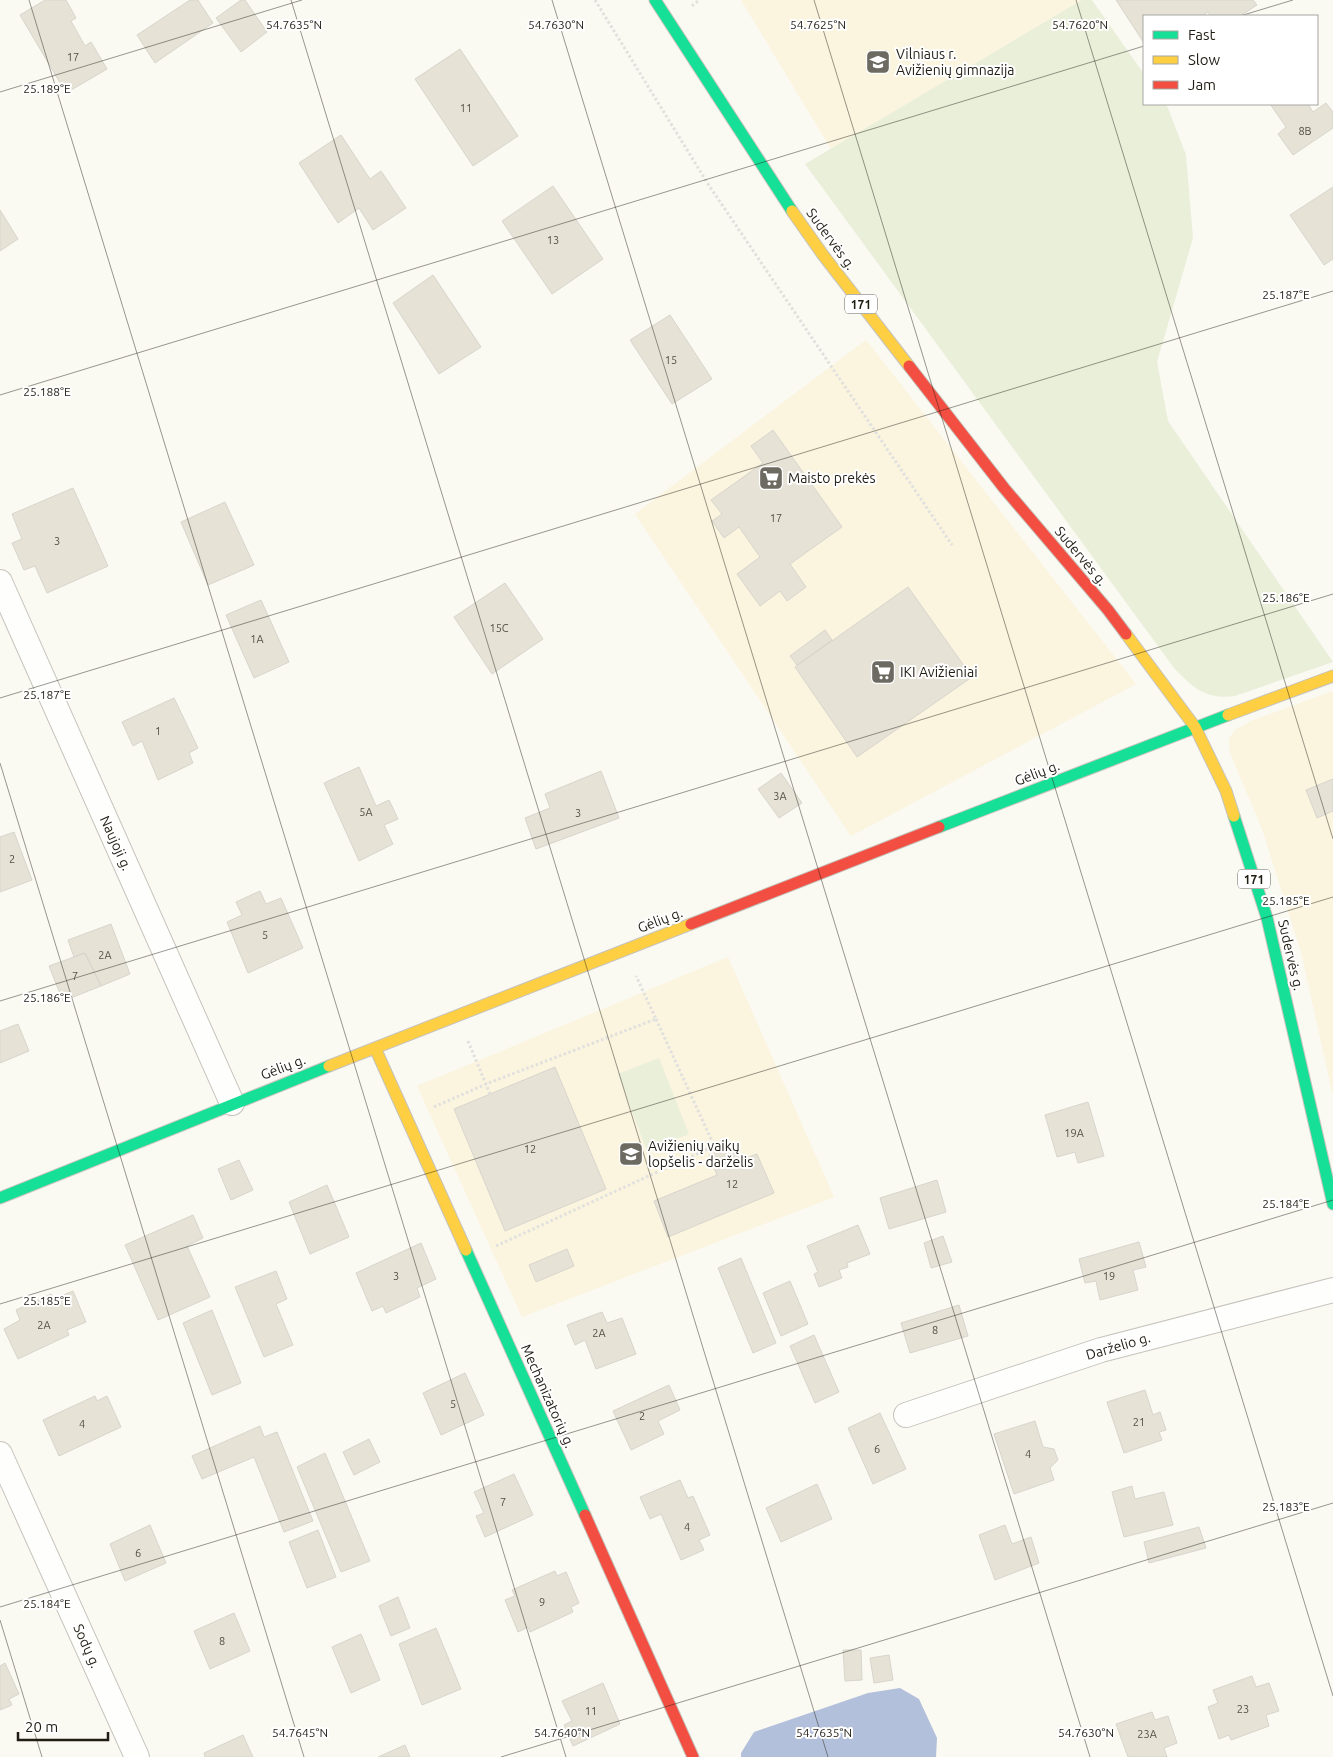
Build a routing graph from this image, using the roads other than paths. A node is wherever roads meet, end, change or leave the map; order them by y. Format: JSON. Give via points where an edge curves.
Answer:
{"nodes":[{"id":1,"x":655,"y":0,"type":"edge"},
{"id":2,"x":0,"y":582,"type":"edge"},
{"id":3,"x":1333,"y":676,"type":"edge"},
{"id":4,"x":1195,"y":727,"type":"junction"},
{"id":5,"x":375,"y":1048,"type":"junction"},
{"id":6,"x":232,"y":1103,"type":"junction"},
{"id":7,"x":0,"y":1198,"type":"edge"},
{"id":8,"x":1333,"y":1204,"type":"edge"},
{"id":9,"x":1333,"y":1290,"type":"edge"},
{"id":10,"x":906,"y":1415,"type":"dead end"},
{"id":11,"x":0,"y":1454,"type":"edge"},
{"id":12,"x":137,"y":1757,"type":"edge"},
{"id":13,"x":694,"y":1757,"type":"edge"}],
"edges":[{"from":1,"to":4,"type":"street","name":"Sudervės g.","number":"171","via":[[823,255],[1004,488],[1108,610]]},
{"from":2,"to":6,"type":"street","name":"Naujoji g."},
{"from":3,"to":4,"type":"street","name":"Gėlių g."},
{"from":4,"to":5,"type":"street","name":"Gėlių g."},
{"from":4,"to":8,"type":"street","name":"Sudervės g.","number":"171","via":[[1226,791],[1267,918]]},
{"from":5,"to":6,"type":"street","name":"Gėlių g."},
{"from":5,"to":13,"type":"street","name":"Mechanizatorių g."},
{"from":6,"to":7,"type":"street","name":"Gėlių g."},
{"from":9,"to":10,"type":"street","name":"Darželio g.","via":[[1101,1350]]},
{"from":11,"to":12,"type":"street","name":"Sodų g."}]}
